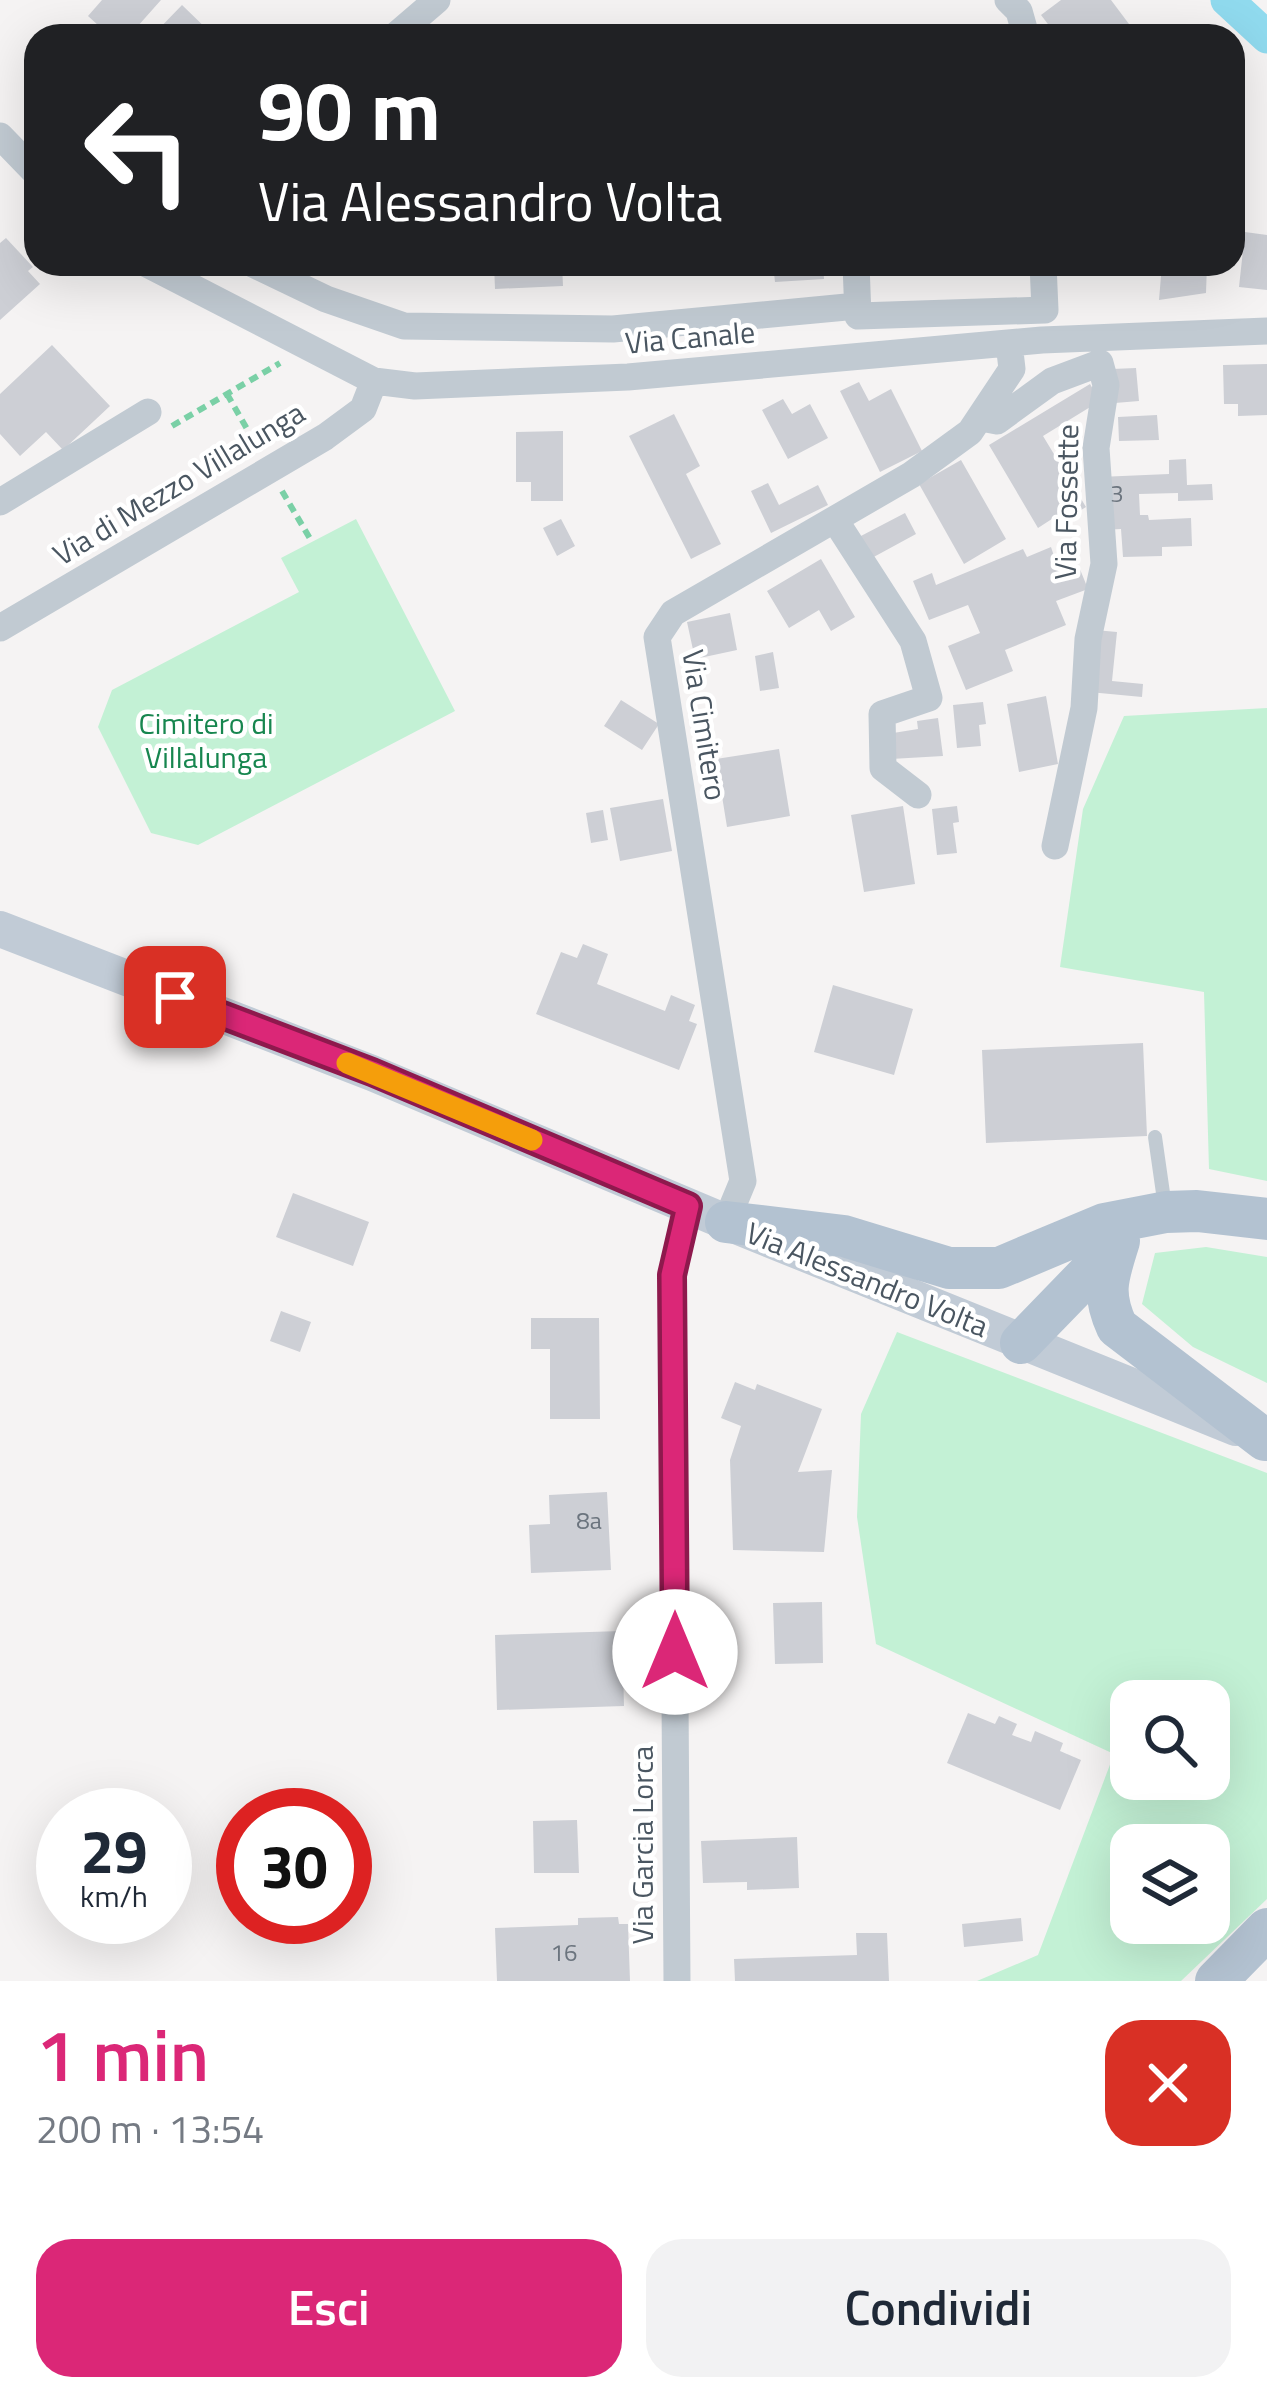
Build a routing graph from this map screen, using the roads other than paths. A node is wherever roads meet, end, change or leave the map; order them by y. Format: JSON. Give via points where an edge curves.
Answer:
{"nodes":[{"id":1,"x":429,"y":2,"type":"edge"},
{"id":2,"x":407,"y":24,"type":"edge"},
{"id":3,"x":0,"y":136,"type":"edge"},
{"id":4,"x":24,"y":160,"type":"edge"},
{"id":5,"x":170,"y":276,"type":"edge"},
{"id":6,"x":278,"y":276,"type":"edge"},
{"id":7,"x":856,"y":276,"type":"edge"},
{"id":8,"x":1044,"y":276,"type":"edge"},
{"id":9,"x":857,"y":306,"type":"junction"},
{"id":10,"x":1045,"y":310,"type":"junction"},
{"id":11,"x":891,"y":315,"type":"junction"},
{"id":12,"x":1267,"y":331,"type":"edge"},
{"id":13,"x":1042,"y":340,"type":"junction"},
{"id":14,"x":1009,"y":343,"type":"junction"},
{"id":15,"x":893,"y":352,"type":"junction"},
{"id":16,"x":374,"y":381,"type":"junction"},
{"id":17,"x":148,"y":412,"type":"dead end"},
{"id":18,"x":981,"y":418,"type":"junction"},
{"id":19,"x":0,"y":502,"type":"edge"},
{"id":20,"x":835,"y":520,"type":"junction"},
{"id":21,"x":0,"y":628,"type":"edge"},
{"id":22,"x":917,"y":795,"type":"dead end"},
{"id":23,"x":1055,"y":846,"type":"dead end"},
{"id":24,"x":0,"y":929,"type":"edge"},
{"id":25,"x":1155,"y":1137,"type":"dead end"},
{"id":26,"x":1166,"y":1212,"type":"junction"},
{"id":27,"x":707,"y":1214,"type":"junction"},
{"id":28,"x":1267,"y":1220,"type":"edge"},
{"id":29,"x":1074,"y":1240,"type":"junction"},
{"id":30,"x":1119,"y":1241,"type":"junction"},
{"id":31,"x":1021,"y":1343,"type":"junction"},
{"id":32,"x":1266,"y":1440,"type":"edge"},
{"id":33,"x":1267,"y":1929,"type":"edge"},
{"id":34,"x":1267,"y":1948,"type":"edge"},
{"id":35,"x":677,"y":1981,"type":"edge"},
{"id":36,"x":1216,"y":1981,"type":"edge"},
{"id":37,"x":1252,"y":1981,"type":"edge"}],
"edges":[{"from":1,"to":2,"type":"street"},
{"from":3,"to":4,"type":"street"},
{"from":5,"to":16,"type":"street","name":"Via Canale"},
{"from":6,"to":9,"type":"street","name":"Via Canale","via":[[404,326],[614,329]]},
{"from":7,"to":9,"type":"street"},
{"from":8,"to":10,"type":"street"},
{"from":9,"to":11,"type":"street","via":[[858,316]]},
{"from":10,"to":11,"type":"street"},
{"from":10,"to":13,"type":"street"},
{"from":11,"to":15,"type":"street"},
{"from":12,"to":13,"type":"street","name":"Via Canale"},
{"from":13,"to":14,"type":"street","name":"Via Canale"},
{"from":14,"to":15,"type":"street","name":"Via Canale"},
{"from":14,"to":18,"type":"street","name":"Via Cimitero","via":[[1012,369]]},
{"from":15,"to":16,"type":"street","name":"Via Canale","via":[[628,377]]},
{"from":16,"to":21,"type":"street","name":"Via di Mezzo Villalunga","via":[[363,410],[325,437]]},
{"from":17,"to":19,"type":"street"},
{"from":18,"to":20,"type":"street","name":"Via Cimitero","via":[[911,475]]},
{"from":18,"to":23,"type":"street","name":"Via Fossette","via":[[997,421],[1052,381],[1100,363],[1104,564]]},
{"from":20,"to":22,"type":"street","via":[[913,641],[929,698],[882,714],[883,767]]},
{"from":20,"to":27,"type":"street","name":"Via Cimitero","via":[[673,613],[657,637],[742,1181]]},
{"from":24,"to":27,"type":"main road","name":"Via Alessandro Volta","via":[[372,1072]]},
{"from":25,"to":26,"type":"lane"},
{"from":26,"to":28,"type":"main road"},
{"from":26,"to":29,"type":"main road","via":[[1104,1224]]},
{"from":26,"to":30,"type":"main road"},
{"from":27,"to":29,"type":"main road","via":[[844,1236],[949,1268],[999,1268]]},
{"from":27,"to":31,"type":"main road","name":"Via Alessandro Volta"},
{"from":27,"to":35,"type":"street","name":"Via Garcia Lorca","via":[[672,1275]]},
{"from":29,"to":31,"type":"main road","via":[[1031,1295]]},
{"from":30,"to":31,"type":"main road"},
{"from":30,"to":32,"type":"main road","via":[[1106,1303],[1117,1327]]},
{"from":31,"to":32,"type":"main road","name":"Via Alessandro Volta"},
{"from":33,"to":36,"type":"main road"},
{"from":34,"to":37,"type":"main road"}]}
